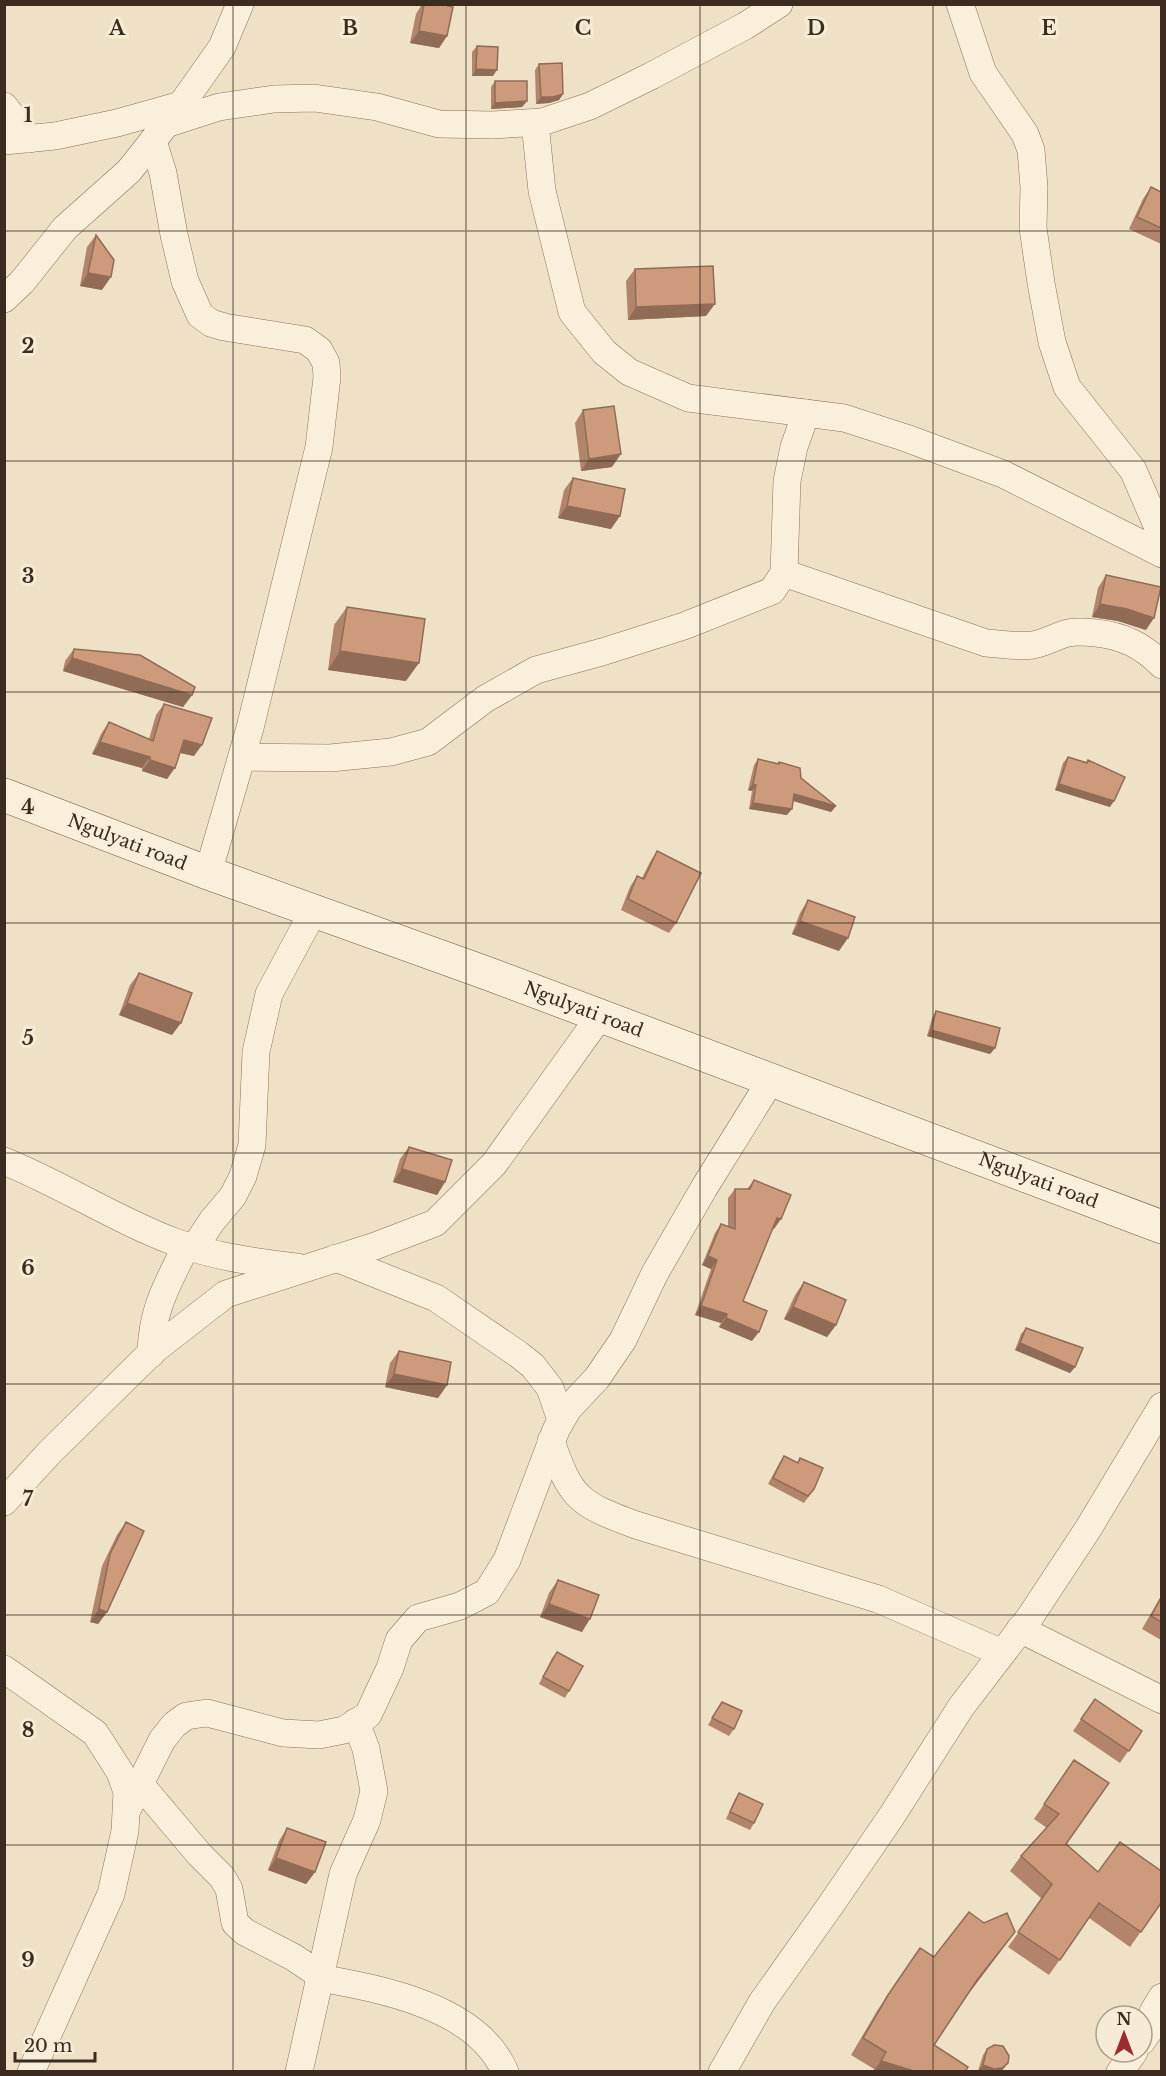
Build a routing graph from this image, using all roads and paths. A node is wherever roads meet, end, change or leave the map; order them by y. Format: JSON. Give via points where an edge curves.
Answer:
{"nodes":[{"id":1,"x":240,"y":4,"type":"edge"},
{"id":2,"x":779,"y":4,"type":"edge"},
{"id":3,"x":960,"y":4,"type":"edge"},
{"id":4,"x":4,"y":106,"type":"edge"},
{"id":5,"x":166,"y":123,"type":"junction"},
{"id":6,"x":535,"y":123,"type":"junction"},
{"id":7,"x":16,"y":140,"type":"edge"},
{"id":8,"x":4,"y":299,"type":"edge"},
{"id":9,"x":806,"y":413,"type":"junction"},
{"id":10,"x":1156,"y":498,"type":"edge"},
{"id":11,"x":1161,"y":537,"type":"edge"},
{"id":12,"x":1161,"y":554,"type":"edge"},
{"id":13,"x":784,"y":573,"type":"junction"},
{"id":14,"x":1161,"y":665,"type":"edge"},
{"id":15,"x":242,"y":757,"type":"junction"},
{"id":16,"x":4,"y":795,"type":"edge"},
{"id":17,"x":208,"y":873,"type":"junction"},
{"id":18,"x":313,"y":912,"type":"junction"},
{"id":19,"x":600,"y":1016,"type":"junction"},
{"id":20,"x":771,"y":1080,"type":"junction"},
{"id":21,"x":4,"y":1161,"type":"edge"},
{"id":22,"x":1161,"y":1227,"type":"edge"},
{"id":23,"x":190,"y":1247,"type":"junction"},
{"id":24,"x":336,"y":1258,"type":"junction"},
{"id":25,"x":306,"y":1268,"type":"junction"},
{"id":26,"x":151,"y":1354,"type":"junction"},
{"id":27,"x":1161,"y":1406,"type":"edge"},
{"id":28,"x":556,"y":1431,"type":"junction"},
{"id":29,"x":4,"y":1502,"type":"edge"},
{"id":30,"x":1020,"y":1629,"type":"junction"},
{"id":31,"x":1002,"y":1653,"type":"junction"},
{"id":32,"x":4,"y":1669,"type":"edge"},
{"id":33,"x":1161,"y":1700,"type":"edge"},
{"id":34,"x":356,"y":1722,"type":"junction"},
{"id":35,"x":140,"y":1784,"type":"junction"},
{"id":36,"x":127,"y":1810,"type":"junction"},
{"id":37,"x":320,"y":1977,"type":"junction"},
{"id":38,"x":31,"y":2072,"type":"edge"},
{"id":39,"x":299,"y":2072,"type":"edge"},
{"id":40,"x":505,"y":2072,"type":"edge"},
{"id":41,"x":722,"y":2072,"type":"edge"}],
"edges":[{"from":1,"to":5,"type":"street","via":[[222,47]]},
{"from":2,"to":6,"type":"street","via":[[745,26],[590,106]]},
{"from":3,"to":10,"type":"street","via":[[983,72],[1025,134],[1031,150],[1033,228],[1041,283],[1052,342],[1067,387]]},
{"from":4,"to":7,"type":"street"},
{"from":5,"to":6,"type":"street","via":[[219,107],[314,98],[377,108],[439,124]]},
{"from":5,"to":7,"type":"street","via":[[117,123]]},
{"from":5,"to":8,"type":"street","via":[[129,171],[65,228]]},
{"from":5,"to":15,"type":"street","via":[[163,173],[185,281],[200,315],[224,327],[305,340],[319,350],[326,363],[319,447]]},
{"from":6,"to":9,"type":"street","via":[[543,191],[572,312],[604,352],[629,372],[688,398]]},
{"from":9,"to":12,"type":"street","via":[[844,418],[974,462]]},
{"from":9,"to":13,"type":"street","via":[[787,481]]},
{"from":10,"to":11,"type":"street"},
{"from":13,"to":14,"type":"street","via":[[986,643],[1019,646],[1070,633],[1115,635],[1149,652]]},
{"from":13,"to":15,"type":"street","via":[[772,591],[684,626],[536,670],[485,699],[428,742],[391,752],[330,758]]},
{"from":15,"to":17,"type":"street"},
{"from":16,"to":17,"type":"main road","name":"Ngulyati road"},
{"from":17,"to":18,"type":"main road","name":"Ngulyati road"},
{"from":18,"to":19,"type":"main road","name":"Ngulyati road"},
{"from":18,"to":23,"type":"street","via":[[269,994],[256,1052],[252,1145],[243,1176],[232,1196]]},
{"from":19,"to":20,"type":"main road","name":"Ngulyati road"},
{"from":19,"to":24,"type":"street","via":[[494,1164],[435,1223]]},
{"from":20,"to":22,"type":"main road","name":"Ngulyati road"},
{"from":20,"to":28,"type":"street","via":[[655,1273],[623,1340],[597,1378],[568,1409]]},
{"from":21,"to":23,"type":"street","via":[[111,1214]]},
{"from":23,"to":25,"type":"street","via":[[234,1259]]},
{"from":23,"to":26,"type":"street","via":[[160,1299],[152,1328]]},
{"from":24,"to":25,"type":"street"},
{"from":24,"to":28,"type":"street","via":[[436,1298],[518,1354],[550,1388]]},
{"from":25,"to":26,"type":"street","via":[[226,1294]]},
{"from":26,"to":29,"type":"street"},
{"from":27,"to":30,"type":"street","via":[[1088,1529]]},
{"from":28,"to":31,"type":"street","via":[[562,1473],[578,1497],[600,1511],[878,1599]]},
{"from":28,"to":34,"type":"street","via":[[507,1560],[487,1592],[460,1606],[418,1618],[399,1640],[368,1715]]},
{"from":30,"to":31,"type":"street"},
{"from":30,"to":33,"type":"street"},
{"from":31,"to":41,"type":"street","via":[[961,1707],[762,2001]]},
{"from":32,"to":36,"type":"street","via":[[95,1734],[120,1772],[128,1792]]},
{"from":34,"to":35,"type":"street","via":[[344,1730],[319,1735],[283,1733],[207,1713],[186,1716],[162,1740]]},
{"from":34,"to":37,"type":"street","via":[[374,1791],[367,1820],[343,1874]]},
{"from":35,"to":36,"type":"street"},
{"from":35,"to":37,"type":"street","via":[[222,1877],[230,1889],[235,1923]]},
{"from":36,"to":38,"type":"street","via":[[111,1894]]},
{"from":37,"to":39,"type":"street"},
{"from":37,"to":40,"type":"street","via":[[410,1999],[453,2017],[479,2036]]}]}
